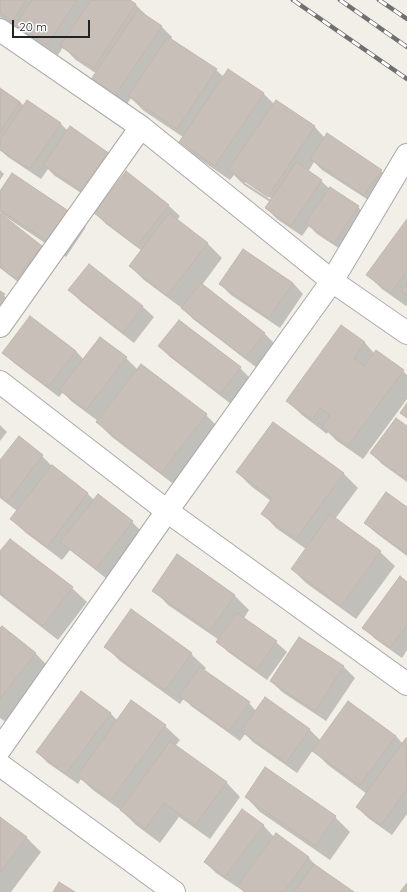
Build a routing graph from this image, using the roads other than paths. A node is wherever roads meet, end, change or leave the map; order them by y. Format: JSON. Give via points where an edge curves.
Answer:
{"nodes":[{"id":1,"x":0,"y":30,"type":"edge"},
{"id":2,"x":141,"y":127,"type":"junction"},
{"id":3,"x":407,"y":155,"type":"edge"},
{"id":4,"x":332,"y":281,"type":"junction"},
{"id":5,"x":0,"y":326,"type":"edge"},
{"id":6,"x":407,"y":333,"type":"edge"},
{"id":7,"x":0,"y":382,"type":"edge"},
{"id":8,"x":167,"y":511,"type":"junction"},
{"id":9,"x":407,"y":684,"type":"edge"},
{"id":10,"x":0,"y":749,"type":"edge"},
{"id":11,"x":0,"y":765,"type":"edge"},
{"id":12,"x":174,"y":892,"type":"edge"}],
"edges":[{"from":1,"to":2,"type":"street"},
{"from":2,"to":4,"type":"street"},
{"from":2,"to":5,"type":"street"},
{"from":3,"to":4,"type":"street"},
{"from":4,"to":6,"type":"street"},
{"from":4,"to":8,"type":"street"},
{"from":7,"to":8,"type":"street"},
{"from":8,"to":9,"type":"street"},
{"from":8,"to":10,"type":"street"},
{"from":11,"to":12,"type":"street"}]}
